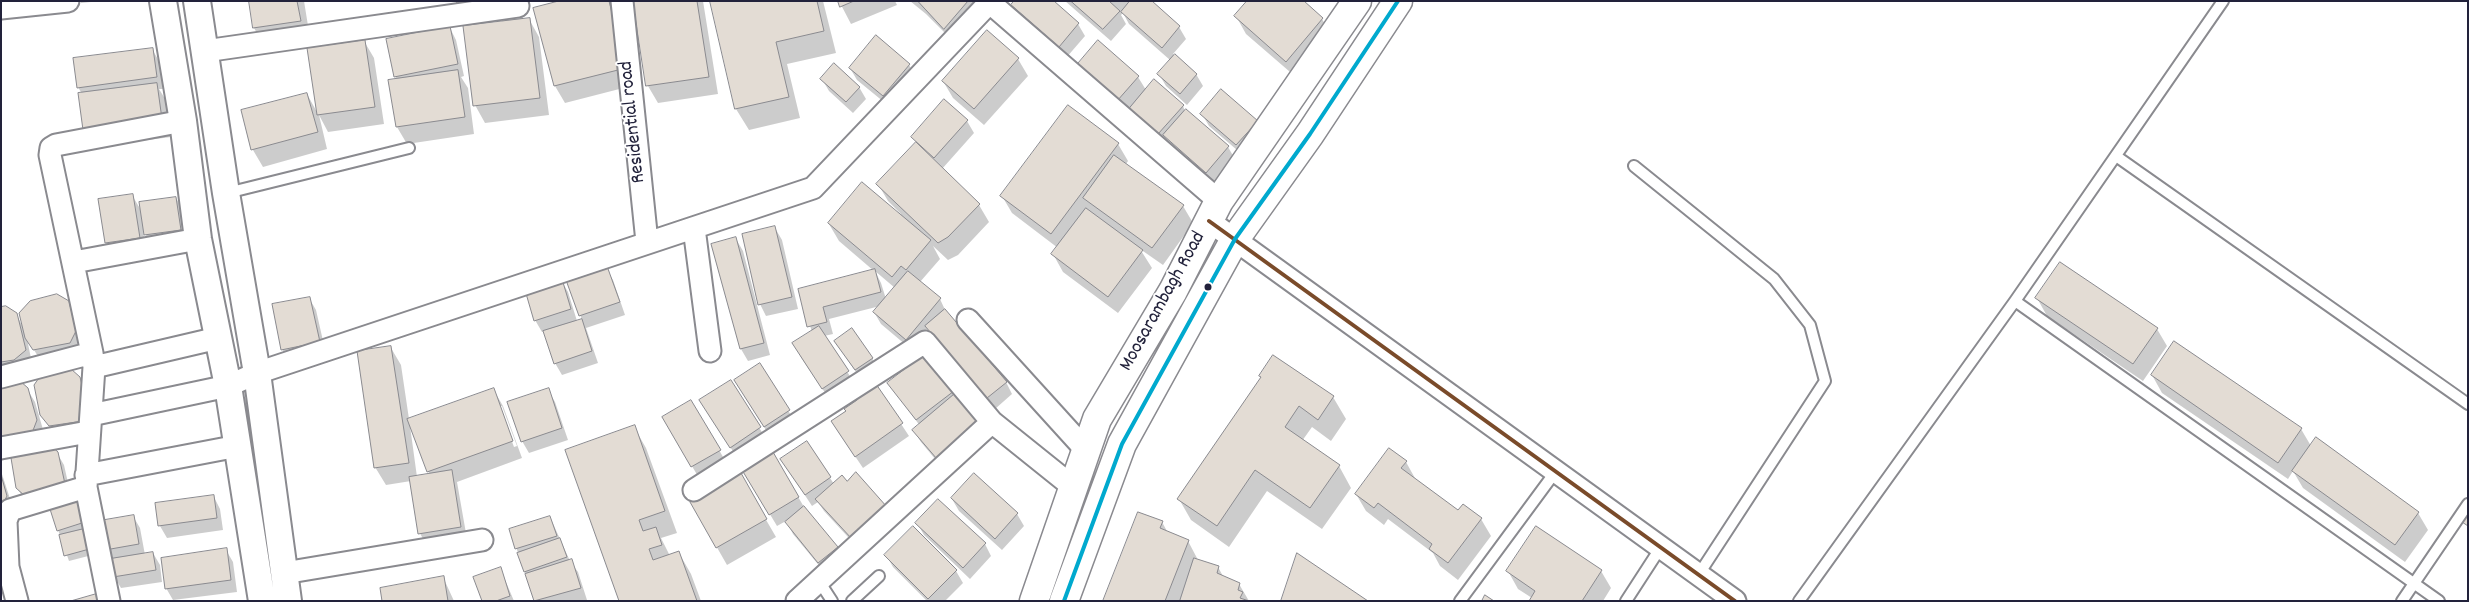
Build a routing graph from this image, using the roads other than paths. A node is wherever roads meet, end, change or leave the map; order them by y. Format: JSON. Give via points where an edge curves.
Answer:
{"nodes":[{"id":1,"x":68,"y":1,"type":"edge"},
{"id":2,"x":163,"y":1,"type":"edge"},
{"id":3,"x":197,"y":1,"type":"edge"},
{"id":4,"x":622,"y":1,"type":"edge"},
{"id":5,"x":1359,"y":1,"type":"edge"},
{"id":6,"x":2223,"y":1,"type":"edge"},
{"id":7,"x":989,"y":2,"type":"edge"},
{"id":8,"x":518,"y":6,"type":"dead end"},
{"id":9,"x":1,"y":8,"type":"edge"},
{"id":10,"x":1391,"y":10,"type":"edge"},
{"id":11,"x":204,"y":52,"type":"junction"},
{"id":12,"x":183,"y":122,"type":"junction"},
{"id":13,"x":409,"y":148,"type":"dead end"},
{"id":14,"x":2116,"y":156,"type":"junction"},
{"id":15,"x":1634,"y":166,"type":"dead end"},
{"id":16,"x":226,"y":193,"type":"junction"},
{"id":17,"x":1214,"y":211,"type":"junction"},
{"id":18,"x":694,"y":228,"type":"junction"},
{"id":19,"x":198,"y":239,"type":"junction"},
{"id":20,"x":1235,"y":239,"type":"junction"},
{"id":21,"x":647,"y":242,"type":"junction"},
{"id":22,"x":74,"y":262,"type":"junction"},
{"id":23,"x":2015,"y":301,"type":"junction"},
{"id":24,"x":968,"y":320,"type":"dead end"},
{"id":25,"x":218,"y":338,"type":"junction"},
{"id":26,"x":710,"y":351,"type":"dead end"},
{"id":27,"x":93,"y":360,"type":"junction"},
{"id":28,"x":257,"y":373,"type":"junction"},
{"id":29,"x":1,"y":377,"type":"edge"},
{"id":30,"x":228,"y":386,"type":"junction"},
{"id":31,"x":2468,"y":404,"type":"edge"},
{"id":32,"x":992,"y":422,"type":"junction"},
{"id":33,"x":90,"y":424,"type":"junction"},
{"id":34,"x":238,"y":446,"type":"junction"},
{"id":35,"x":1,"y":448,"type":"edge"},
{"id":36,"x":1086,"y":450,"type":"junction"},
{"id":37,"x":1556,"y":472,"type":"junction"},
{"id":38,"x":86,"y":481,"type":"junction"},
{"id":39,"x":1073,"y":487,"type":"junction"},
{"id":40,"x":694,"y":490,"type":"dead end"},
{"id":41,"x":2468,"y":504,"type":"edge"},
{"id":42,"x":482,"y":540,"type":"dead end"},
{"id":43,"x":1660,"y":547,"type":"junction"},
{"id":44,"x":5,"y":567,"type":"edge"},
{"id":45,"x":284,"y":573,"type":"junction"},
{"id":46,"x":1699,"y":574,"type":"junction"},
{"id":47,"x":879,"y":576,"type":"dead end"},
{"id":48,"x":818,"y":581,"type":"junction"},
{"id":49,"x":2413,"y":582,"type":"junction"},
{"id":50,"x":1066,"y":600,"type":"edge"},
{"id":51,"x":17,"y":601,"type":"edge"},
{"id":52,"x":109,"y":601,"type":"edge"},
{"id":53,"x":262,"y":601,"type":"edge"},
{"id":54,"x":288,"y":601,"type":"edge"},
{"id":55,"x":797,"y":601,"type":"edge"},
{"id":56,"x":832,"y":601,"type":"edge"},
{"id":57,"x":852,"y":601,"type":"edge"},
{"id":58,"x":1034,"y":601,"type":"edge"},
{"id":59,"x":1460,"y":601,"type":"edge"},
{"id":60,"x":1626,"y":601,"type":"edge"},
{"id":61,"x":1735,"y":601,"type":"edge"},
{"id":62,"x":1799,"y":601,"type":"edge"},
{"id":63,"x":2402,"y":601,"type":"edge"},
{"id":64,"x":2439,"y":601,"type":"edge"}],
"edges":[{"from":1,"to":9,"type":"street"},
{"from":2,"to":12,"type":"street"},
{"from":3,"to":11,"type":"street"},
{"from":4,"to":21,"type":"street","name":"Residential road"},
{"from":5,"to":10,"type":"street"},
{"from":5,"to":17,"type":"main road","name":"Moosarambagh Road"},
{"from":6,"to":14,"type":"lane"},
{"from":7,"to":17,"type":"street"},
{"from":7,"to":18,"type":"street","via":[[813,188]]},
{"from":8,"to":11,"type":"street"},
{"from":10,"to":20,"type":"main road","name":"Moosarambagh Road","via":[[1310,134]]},
{"from":11,"to":16,"type":"street"},
{"from":12,"to":19,"type":"street"},
{"from":12,"to":22,"type":"street","via":[[51,148]]},
{"from":13,"to":16,"type":"lane"},
{"from":14,"to":23,"type":"lane"},
{"from":14,"to":31,"type":"lane"},
{"from":15,"to":46,"type":"lane","via":[[1774,279],[1810,325],[1825,381]]},
{"from":16,"to":28,"type":"street"},
{"from":17,"to":20,"type":"street"},
{"from":17,"to":36,"type":"main road","name":"Moosarambagh Road","via":[[1173,291],[1097,419]]},
{"from":18,"to":21,"type":"street"},
{"from":18,"to":26,"type":"street"},
{"from":19,"to":22,"type":"street"},
{"from":19,"to":25,"type":"street"},
{"from":20,"to":37,"type":"street"},
{"from":20,"to":50,"type":"main road","name":"Moosarambagh Road","via":[[1122,444]]},
{"from":21,"to":28,"type":"street"},
{"from":22,"to":27,"type":"street"},
{"from":23,"to":49,"type":"lane"},
{"from":23,"to":62,"type":"lane"},
{"from":24,"to":36,"type":"street"},
{"from":25,"to":27,"type":"street"},
{"from":25,"to":30,"type":"street"},
{"from":27,"to":29,"type":"street"},
{"from":27,"to":33,"type":"street"},
{"from":28,"to":30,"type":"street"},
{"from":28,"to":45,"type":"street"},
{"from":30,"to":33,"type":"street"},
{"from":30,"to":34,"type":"street"},
{"from":32,"to":39,"type":"street"},
{"from":32,"to":40,"type":"street","via":[[925,342]]},
{"from":32,"to":48,"type":"street"},
{"from":33,"to":35,"type":"street"},
{"from":33,"to":38,"type":"street"},
{"from":34,"to":38,"type":"street"},
{"from":34,"to":53,"type":"street"},
{"from":36,"to":39,"type":"main road","name":"Moosarambagh Road"},
{"from":37,"to":43,"type":"street"},
{"from":37,"to":59,"type":"lane"},
{"from":38,"to":44,"type":"street","via":[[10,510],[6,521]]},
{"from":38,"to":52,"type":"street"},
{"from":39,"to":58,"type":"main road","name":"Moosarambagh Road"},
{"from":41,"to":49,"type":"lane"},
{"from":42,"to":45,"type":"street"},
{"from":43,"to":46,"type":"street"},
{"from":43,"to":60,"type":"lane"},
{"from":44,"to":51,"type":"street"},
{"from":45,"to":54,"type":"street"},
{"from":46,"to":61,"type":"street"},
{"from":47,"to":57,"type":"lane"},
{"from":48,"to":55,"type":"street"},
{"from":48,"to":56,"type":"lane"},
{"from":49,"to":63,"type":"lane"},
{"from":49,"to":64,"type":"lane"}]}
